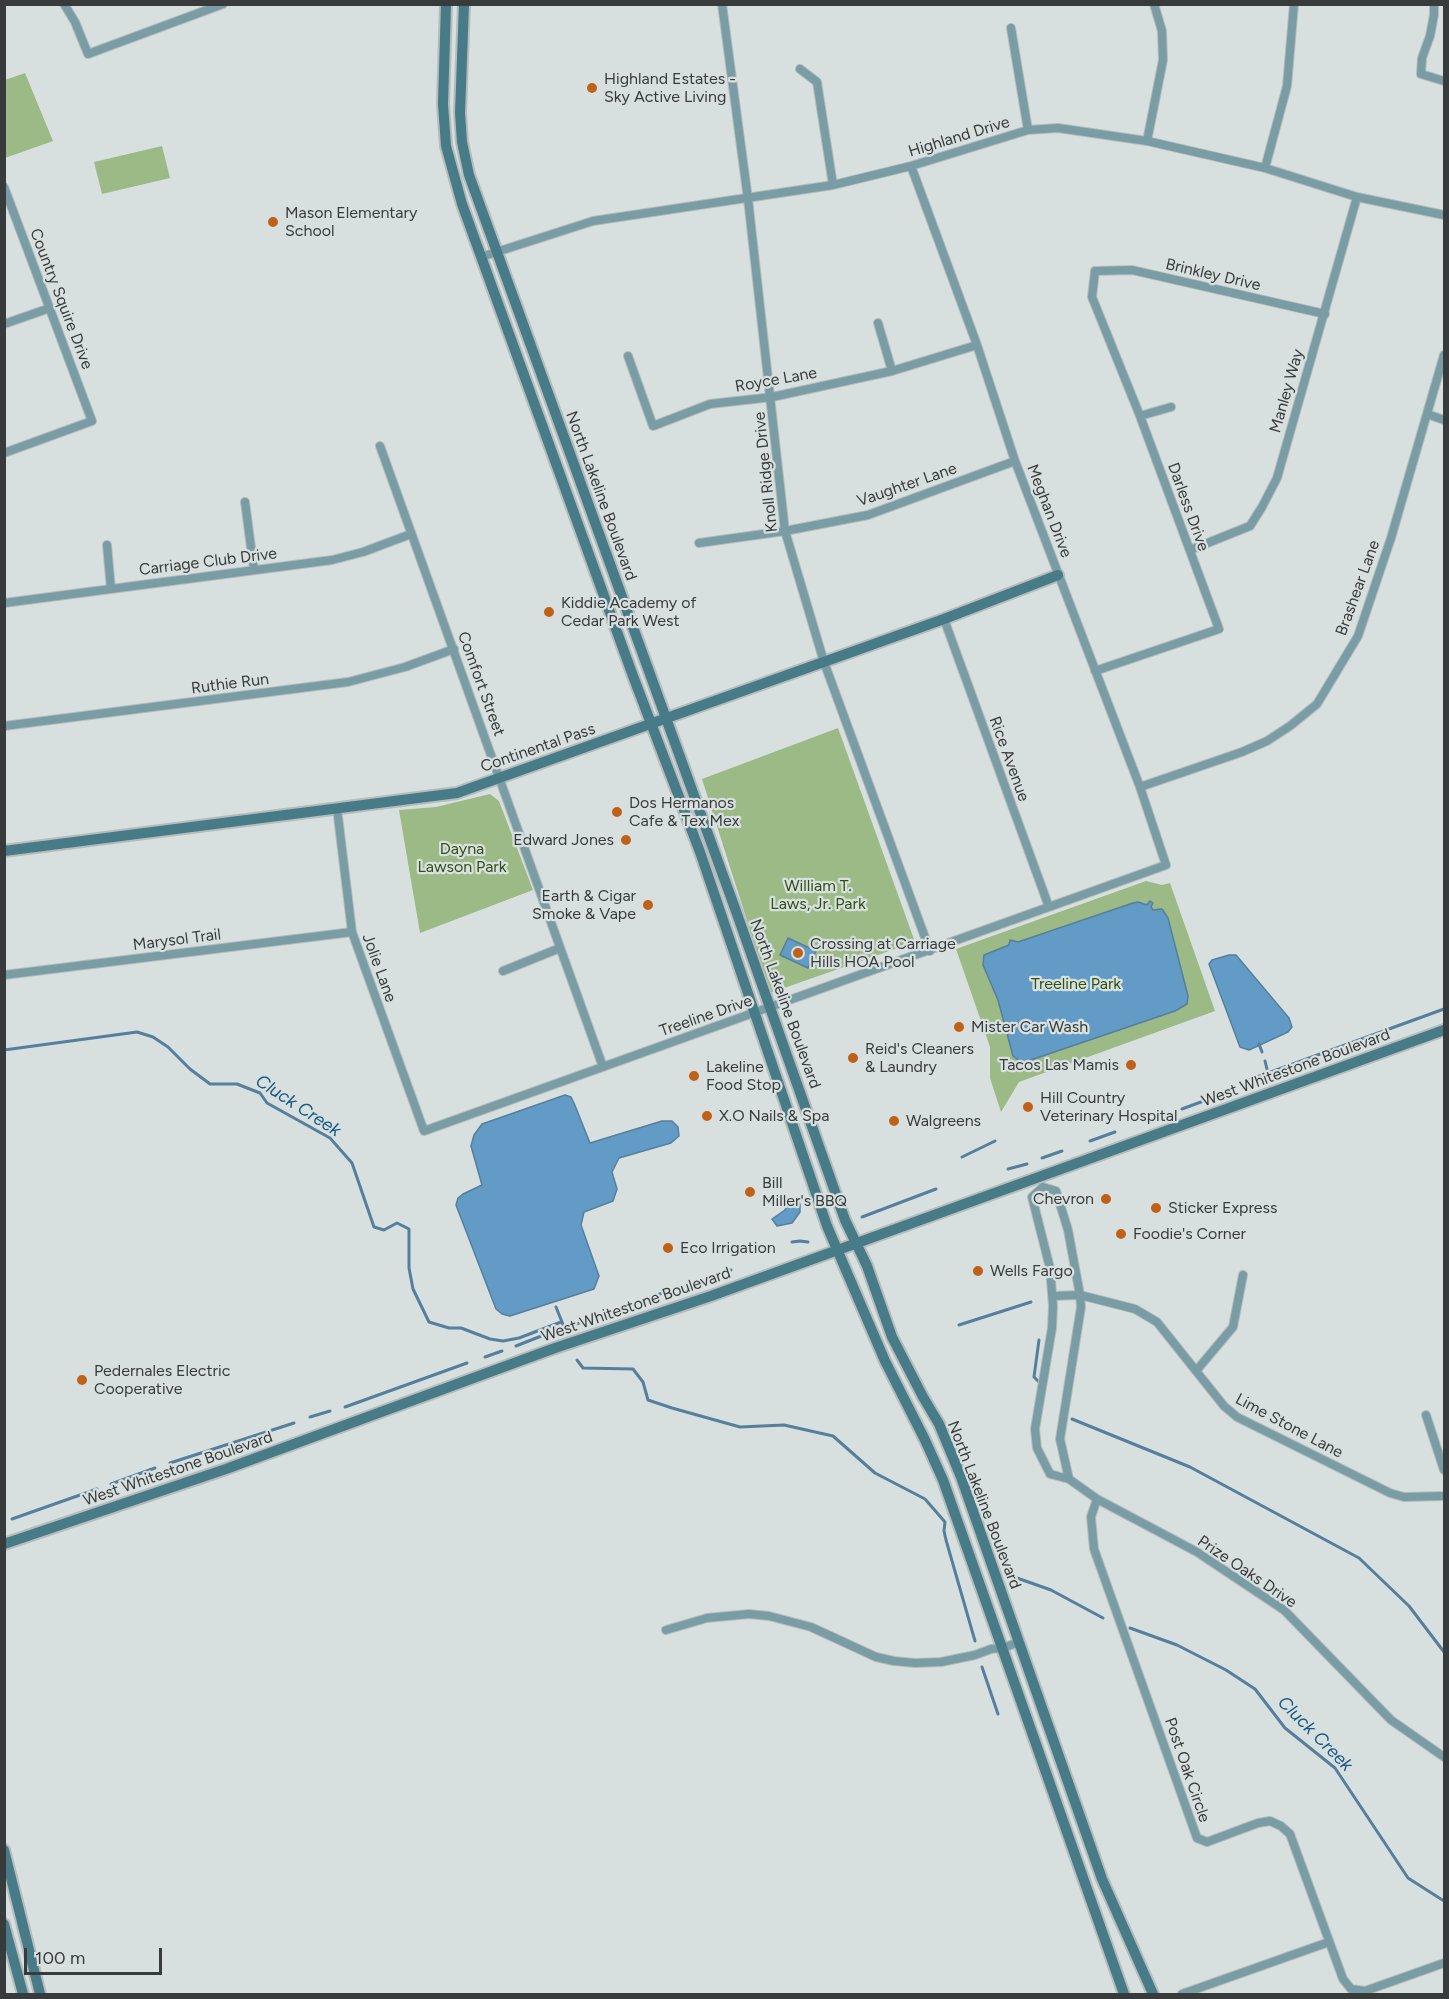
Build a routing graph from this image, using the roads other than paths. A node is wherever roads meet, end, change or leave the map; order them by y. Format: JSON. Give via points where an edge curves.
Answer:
{"nodes":[{"id":1,"x":64,"y":4,"type":"edge"},
{"id":2,"x":223,"y":4,"type":"edge"},
{"id":3,"x":446,"y":4,"type":"edge"},
{"id":4,"x":464,"y":4,"type":"edge"},
{"id":5,"x":722,"y":4,"type":"edge"},
{"id":6,"x":1154,"y":4,"type":"edge"},
{"id":7,"x":1294,"y":4,"type":"edge"},
{"id":8,"x":1434,"y":4,"type":"edge"},
{"id":9,"x":1011,"y":28,"type":"dead end"},
{"id":10,"x":800,"y":69,"type":"dead end"},
{"id":11,"x":1444,"y":81,"type":"edge"},
{"id":12,"x":1028,"y":130,"type":"junction"},
{"id":13,"x":1147,"y":141,"type":"junction"},
{"id":14,"x":911,"y":166,"type":"junction"},
{"id":15,"x":1265,"y":168,"type":"junction"},
{"id":16,"x":833,"y":185,"type":"junction"},
{"id":17,"x":4,"y":187,"type":"edge"},
{"id":18,"x":1357,"y":197,"type":"junction"},
{"id":19,"x":6,"y":198,"type":"edge"},
{"id":20,"x":748,"y":199,"type":"junction"},
{"id":21,"x":1444,"y":215,"type":"edge"},
{"id":22,"x":497,"y":252,"type":"junction"},
{"id":23,"x":481,"y":257,"type":"junction"},
{"id":24,"x":1095,"y":271,"type":"joint"},
{"id":25,"x":50,"y":308,"type":"junction"},
{"id":26,"x":1325,"y":314,"type":"junction"},
{"id":27,"x":878,"y":323,"type":"dead end"},
{"id":28,"x":4,"y":324,"type":"edge"},
{"id":29,"x":977,"y":345,"type":"junction"},
{"id":30,"x":1444,"y":355,"type":"edge"},
{"id":31,"x":628,"y":356,"type":"dead end"},
{"id":32,"x":892,"y":370,"type":"junction"},
{"id":33,"x":772,"y":397,"type":"junction"},
{"id":34,"x":1171,"y":407,"type":"dead end"},
{"id":35,"x":1427,"y":414,"type":"junction"},
{"id":36,"x":1140,"y":416,"type":"junction"},
{"id":37,"x":1444,"y":420,"type":"edge"},
{"id":38,"x":381,"y":446,"type":"dead end"},
{"id":39,"x":4,"y":453,"type":"edge"},
{"id":40,"x":1015,"y":460,"type":"junction"},
{"id":41,"x":245,"y":502,"type":"dead end"},
{"id":42,"x":785,"y":531,"type":"junction"},
{"id":43,"x":411,"y":534,"type":"junction"},
{"id":44,"x":699,"y":543,"type":"dead end"},
{"id":45,"x":107,"y":545,"type":"dead end"},
{"id":46,"x":1190,"y":550,"type":"junction"},
{"id":47,"x":254,"y":570,"type":"junction"},
{"id":48,"x":1058,"y":575,"type":"junction"},
{"id":49,"x":111,"y":589,"type":"junction"},
{"id":50,"x":4,"y":603,"type":"edge"},
{"id":51,"x":944,"y":619,"type":"junction"},
{"id":52,"x":454,"y":649,"type":"junction"},
{"id":53,"x":824,"y":662,"type":"junction"},
{"id":54,"x":1095,"y":671,"type":"junction"},
{"id":55,"x":665,"y":719,"type":"junction"},
{"id":56,"x":651,"y":724,"type":"junction"},
{"id":57,"x":4,"y":726,"type":"edge"},
{"id":58,"x":500,"y":778,"type":"junction"},
{"id":59,"x":1140,"y":787,"type":"junction"},
{"id":60,"x":337,"y":808,"type":"junction"},
{"id":61,"x":4,"y":851,"type":"edge"},
{"id":62,"x":1166,"y":865,"type":"joint"},
{"id":63,"x":1049,"y":908,"type":"junction"},
{"id":64,"x":352,"y":932,"type":"junction"},
{"id":65,"x":560,"y":948,"type":"junction"},
{"id":66,"x":930,"y":951,"type":"junction"},
{"id":67,"x":503,"y":971,"type":"dead end"},
{"id":68,"x":4,"y":975,"type":"edge"},
{"id":69,"x":770,"y":1008,"type":"junction"},
{"id":70,"x":756,"y":1012,"type":"junction"},
{"id":71,"x":1444,"y":1030,"type":"edge"},
{"id":72,"x":603,"y":1067,"type":"junction"},
{"id":73,"x":424,"y":1131,"type":"joint"},
{"id":74,"x":1042,"y":1182,"type":"junction"},
{"id":75,"x":856,"y":1244,"type":"junction"},
{"id":76,"x":838,"y":1251,"type":"junction"},
{"id":77,"x":1243,"y":1275,"type":"dead end"},
{"id":78,"x":1080,"y":1295,"type":"junction"},
{"id":79,"x":1053,"y":1296,"type":"junction"},
{"id":80,"x":1196,"y":1371,"type":"junction"},
{"id":81,"x":1426,"y":1415,"type":"dead end"},
{"id":82,"x":1444,"y":1470,"type":"edge"},
{"id":83,"x":1069,"y":1479,"type":"junction"},
{"id":84,"x":1444,"y":1496,"type":"edge"},
{"id":85,"x":1097,"y":1499,"type":"junction"},
{"id":86,"x":4,"y":1544,"type":"edge"},
{"id":87,"x":666,"y":1630,"type":"dead end"},
{"id":88,"x":1019,"y":1642,"type":"junction"},
{"id":89,"x":1003,"y":1648,"type":"junction"},
{"id":90,"x":1444,"y":1757,"type":"edge"},
{"id":91,"x":1080,"y":1813,"type":"junction"},
{"id":92,"x":1062,"y":1818,"type":"junction"},
{"id":93,"x":4,"y":1850,"type":"edge"},
{"id":94,"x":4,"y":1924,"type":"edge"},
{"id":95,"x":1329,"y":1942,"type":"junction"},
{"id":96,"x":1444,"y":1963,"type":"edge"},
{"id":97,"x":23,"y":1995,"type":"edge"},
{"id":98,"x":40,"y":1995,"type":"edge"},
{"id":99,"x":1124,"y":1995,"type":"edge"},
{"id":100,"x":1153,"y":1995,"type":"edge"},
{"id":101,"x":1182,"y":1995,"type":"edge"}],
"edges":[{"from":1,"to":2,"type":"street","via":[[88,54]]},
{"from":3,"to":23,"type":"main road","name":"North Lakeline Boulevard","via":[[446,146]]},
{"from":4,"to":22,"type":"main road","name":"North Lakeline Boulevard","via":[[462,142],[469,175]]},
{"from":5,"to":20,"type":"street","name":"Knoll Ridge Drive"},
{"from":6,"to":13,"type":"street","via":[[1162,31],[1163,60]]},
{"from":7,"to":15,"type":"street","via":[[1287,86]]},
{"from":8,"to":11,"type":"street","via":[[1421,74]]},
{"from":9,"to":12,"type":"street"},
{"from":10,"to":16,"type":"street","via":[[818,82]]},
{"from":12,"to":13,"type":"street","name":"Highland Drive","via":[[1058,128]]},
{"from":12,"to":14,"type":"street","name":"Highland Drive"},
{"from":13,"to":15,"type":"street","name":"Highland Drive"},
{"from":14,"to":16,"type":"street","name":"Highland Drive"},
{"from":14,"to":29,"type":"street","name":"Meghan Drive"},
{"from":15,"to":18,"type":"street","name":"Highland Drive"},
{"from":16,"to":20,"type":"street","name":"Highland Drive"},
{"from":17,"to":19,"type":"street","name":"Country Squire Drive"},
{"from":18,"to":21,"type":"street","name":"Highland Drive"},
{"from":18,"to":26,"type":"street","name":"Manley Way"},
{"from":19,"to":25,"type":"street","name":"Country Squire Drive"},
{"from":20,"to":22,"type":"street","name":"Highland Drive","via":[[593,221]]},
{"from":20,"to":33,"type":"street","name":"Knoll Ridge Drive"},
{"from":22,"to":23,"type":"street","name":"Highland Drive"},
{"from":22,"to":55,"type":"main road","name":"North Lakeline Boulevard"},
{"from":23,"to":56,"type":"main road","name":"North Lakeline Boulevard"},
{"from":24,"to":26,"type":"street","name":"Brinkley Drive","via":[[1132,270]]},
{"from":24,"to":36,"type":"street","name":"Darless Drive","via":[[1092,297]]},
{"from":25,"to":28,"type":"street"},
{"from":25,"to":39,"type":"street","name":"Country Squire Drive","via":[[92,421]]},
{"from":26,"to":46,"type":"street","name":"Manley Way","via":[[1277,478],[1263,507],[1250,526]]},
{"from":27,"to":32,"type":"street"},
{"from":29,"to":32,"type":"street","name":"Royce Lane"},
{"from":29,"to":40,"type":"street","name":"Meghan Drive"},
{"from":30,"to":35,"type":"street","name":"Brashear Lane"},
{"from":31,"to":33,"type":"street","name":"Royce Lane","via":[[653,426],[710,404]]},
{"from":32,"to":33,"type":"street","name":"Royce Lane"},
{"from":33,"to":42,"type":"street","name":"Knoll Ridge Drive"},
{"from":34,"to":36,"type":"street"},
{"from":35,"to":37,"type":"street"},
{"from":35,"to":59,"type":"street","name":"Brashear Lane","via":[[1358,636],[1317,704],[1267,741]]},
{"from":36,"to":46,"type":"street","name":"Darless Drive"},
{"from":38,"to":43,"type":"street","name":"Comfort Street"},
{"from":40,"to":42,"type":"street","name":"Vaughter Lane","via":[[868,514]]},
{"from":40,"to":48,"type":"street","name":"Meghan Drive"},
{"from":41,"to":47,"type":"street"},
{"from":42,"to":44,"type":"street","name":"Vaughter Lane"},
{"from":42,"to":53,"type":"street","name":"Knoll Ridge Drive"},
{"from":43,"to":47,"type":"street","name":"Carriage Club Drive","via":[[332,560]]},
{"from":43,"to":52,"type":"street","name":"Comfort Street"},
{"from":45,"to":49,"type":"street"},
{"from":46,"to":54,"type":"street","name":"Darless Drive","via":[[1219,629]]},
{"from":47,"to":49,"type":"street","name":"Carriage Club Drive"},
{"from":48,"to":51,"type":"main road","name":"Continental Pass"},
{"from":48,"to":54,"type":"street","name":"Meghan Drive"},
{"from":49,"to":50,"type":"street","name":"Carriage Club Drive"},
{"from":51,"to":53,"type":"main road","name":"Continental Pass"},
{"from":51,"to":63,"type":"street","name":"Rice Avenue"},
{"from":52,"to":57,"type":"street","name":"Ruthie Run","via":[[348,682]]},
{"from":52,"to":58,"type":"street","name":"Comfort Street"},
{"from":53,"to":55,"type":"main road","name":"Continental Pass"},
{"from":53,"to":66,"type":"street","name":"Knoll Ridge Drive"},
{"from":54,"to":59,"type":"street","name":"Meghan Drive"},
{"from":55,"to":56,"type":"main road","name":"Continental Pass"},
{"from":55,"to":69,"type":"main road","name":"North Lakeline Boulevard"},
{"from":56,"to":58,"type":"main road","name":"Continental Pass"},
{"from":56,"to":70,"type":"main road","name":"North Lakeline Boulevard"},
{"from":58,"to":60,"type":"main road","name":"Continental Pass","via":[[457,793]]},
{"from":58,"to":65,"type":"street","name":"Comfort Street"},
{"from":59,"to":62,"type":"street","name":"Meghan Drive"},
{"from":60,"to":61,"type":"main road","name":"Continental Pass"},
{"from":60,"to":64,"type":"street","name":"Jolie Lane"},
{"from":62,"to":63,"type":"street","name":"Treeline Drive"},
{"from":63,"to":66,"type":"street","name":"Treeline Drive"},
{"from":64,"to":68,"type":"street","name":"Marysol Trail"},
{"from":64,"to":73,"type":"street","name":"Jolie Lane"},
{"from":65,"to":67,"type":"street"},
{"from":65,"to":72,"type":"street","name":"Comfort Street"},
{"from":66,"to":69,"type":"street","name":"Treeline Drive"},
{"from":69,"to":70,"type":"street","name":"Treeline Drive"},
{"from":69,"to":75,"type":"main road","name":"North Lakeline Boulevard"},
{"from":70,"to":72,"type":"street","name":"Treeline Drive"},
{"from":70,"to":76,"type":"main road","name":"North Lakeline Boulevard"},
{"from":71,"to":74,"type":"main road","name":"West Whitestone Boulevard"},
{"from":72,"to":73,"type":"street","name":"Treeline Drive"},
{"from":74,"to":75,"type":"main road","name":"West Whitestone Boulevard"},
{"from":74,"to":78,"type":"street","via":[[1056,1191]]},
{"from":74,"to":79,"type":"street","name":"Prize Oaks Drive","via":[[1032,1197]]},
{"from":75,"to":76,"type":"main road","name":"West Whitestone Boulevard"},
{"from":75,"to":88,"type":"main road","name":"North Lakeline Boulevard","via":[[892,1337],[939,1424],[961,1477]]},
{"from":76,"to":86,"type":"main road","name":"West Whitestone Boulevard"},
{"from":76,"to":89,"type":"main road","name":"North Lakeline Boulevard","via":[[885,1361],[943,1480]]},
{"from":77,"to":80,"type":"street","via":[[1233,1327]]},
{"from":78,"to":79,"type":"street","name":"Lime Stone Lane"},
{"from":78,"to":80,"type":"street","name":"Lime Stone Lane","via":[[1135,1309],[1157,1322]]},
{"from":78,"to":83,"type":"street","via":[[1060,1439]]},
{"from":79,"to":83,"type":"street","name":"Prize Oaks Drive","via":[[1052,1328],[1035,1439],[1050,1474]]},
{"from":80,"to":84,"type":"street","name":"Lime Stone Lane","via":[[1238,1417],[1390,1493],[1404,1497]]},
{"from":81,"to":82,"type":"street"},
{"from":83,"to":85,"type":"street","name":"Prize Oaks Drive"},
{"from":85,"to":90,"type":"street","name":"Prize Oaks Drive","via":[[1197,1552],[1284,1610],[1391,1720]]},
{"from":85,"to":95,"type":"street","name":"Post Oak Circle","via":[[1091,1517],[1094,1549],[1192,1829],[1197,1838],[1206,1842],[1258,1823],[1270,1821],[1281,1826],[1290,1834]]},
{"from":87,"to":89,"type":"street","via":[[707,1618],[750,1614],[793,1621],[855,1649],[894,1661],[941,1662]]},
{"from":88,"to":89,"type":"street"},
{"from":88,"to":91,"type":"main road","name":"North Lakeline Boulevard"},
{"from":89,"to":92,"type":"main road","name":"North Lakeline Boulevard"},
{"from":91,"to":92,"type":"main road"},
{"from":91,"to":100,"type":"main road","name":"North Lakeline Boulevard","via":[[1102,1879]]},
{"from":92,"to":99,"type":"main road","name":"North Lakeline Boulevard"},
{"from":93,"to":98,"type":"main road"},
{"from":94,"to":97,"type":"main road"},
{"from":95,"to":96,"type":"street","name":"Post Oak Circle","via":[[1350,1989],[1365,1991]]},
{"from":95,"to":101,"type":"street"}]}
